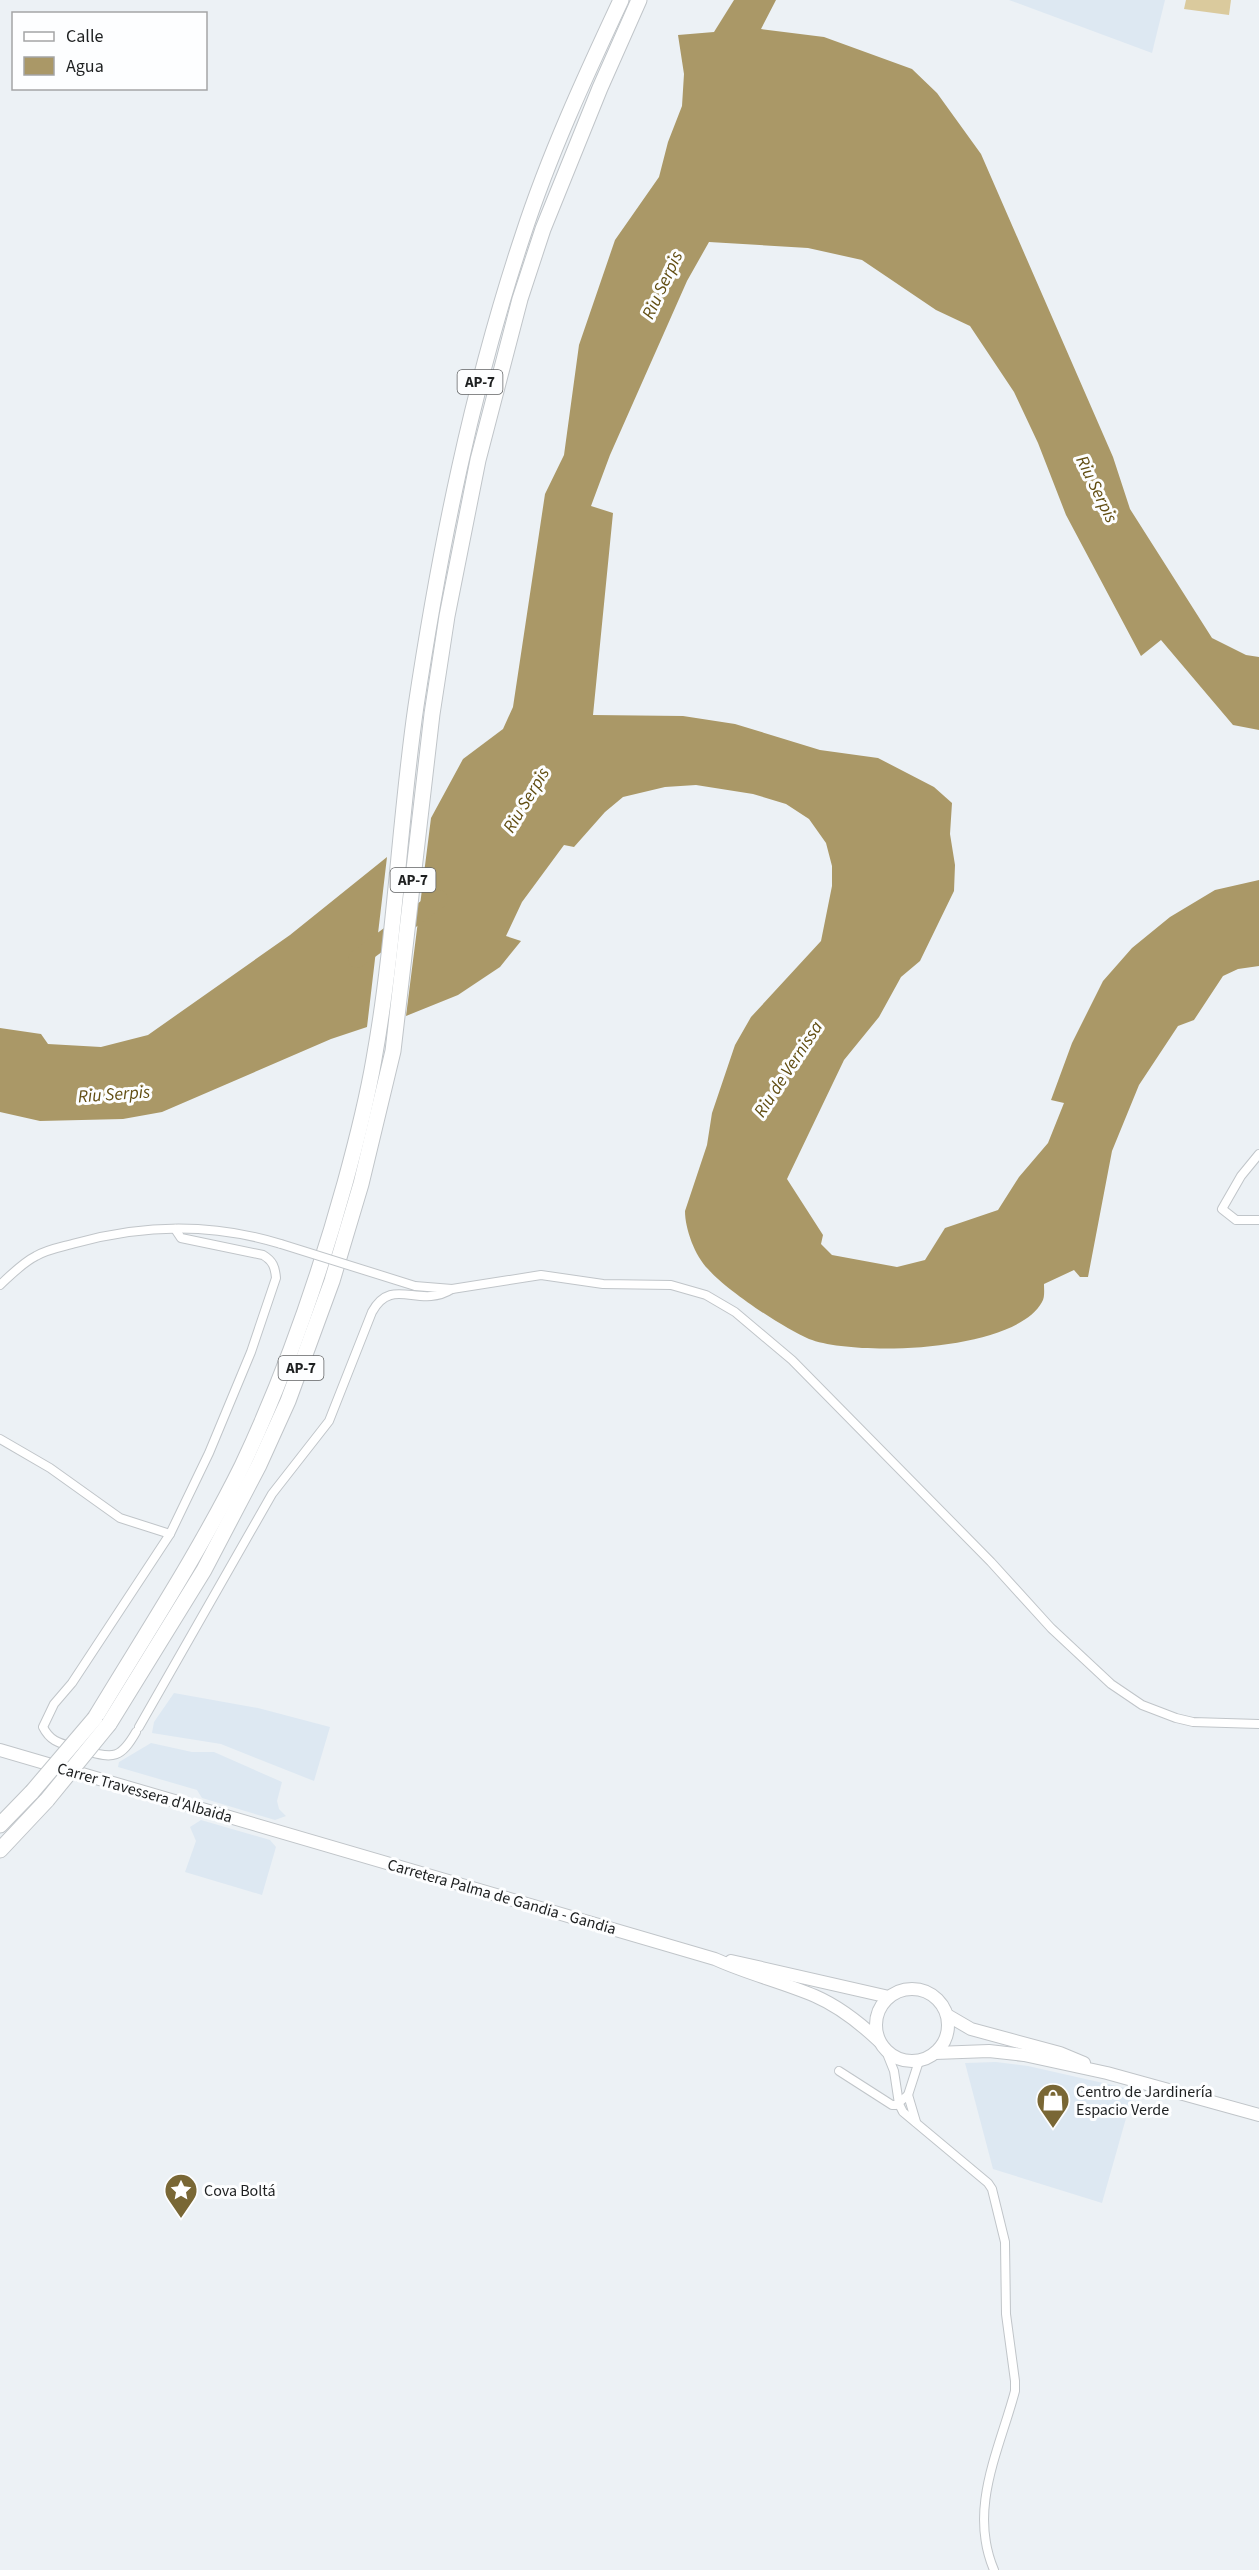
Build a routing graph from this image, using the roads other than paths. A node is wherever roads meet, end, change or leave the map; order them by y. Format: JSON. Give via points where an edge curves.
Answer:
{"nodes":[{"id":1,"x":621,"y":0,"type":"edge"},
{"id":2,"x":639,"y":0,"type":"edge"},
{"id":3,"x":1259,"y":1154,"type":"edge"},
{"id":4,"x":1259,"y":1220,"type":"edge"},
{"id":5,"x":175,"y":1229,"type":"junction"},
{"id":6,"x":0,"y":1285,"type":"edge"},
{"id":7,"x":452,"y":1289,"type":"junction"},
{"id":8,"x":0,"y":1438,"type":"edge"},
{"id":9,"x":170,"y":1534,"type":"junction"},
{"id":10,"x":102,"y":1721,"type":"junction"},
{"id":11,"x":1259,"y":1724,"type":"edge"},
{"id":12,"x":0,"y":1750,"type":"edge"},
{"id":13,"x":0,"y":1825,"type":"edge"},
{"id":14,"x":289,"y":1835,"type":"joint"},
{"id":15,"x":0,"y":1850,"type":"edge"},
{"id":16,"x":715,"y":1959,"type":"junction"},
{"id":17,"x":889,"y":1997,"type":"junction"},
{"id":18,"x":947,"y":2015,"type":"junction"},
{"id":19,"x":882,"y":2046,"type":"junction"},
{"id":20,"x":935,"y":2053,"type":"junction"},
{"id":21,"x":919,"y":2061,"type":"junction"},
{"id":22,"x":839,"y":2071,"type":"dead end"},
{"id":23,"x":1107,"y":2073,"type":"junction"},
{"id":24,"x":896,"y":2086,"type":"junction"},
{"id":25,"x":880,"y":2095,"type":"junction"},
{"id":26,"x":908,"y":2096,"type":"junction"},
{"id":27,"x":899,"y":2104,"type":"junction"},
{"id":28,"x":1259,"y":2115,"type":"edge"},
{"id":29,"x":916,"y":2122,"type":"junction"},
{"id":30,"x":994,"y":2570,"type":"edge"}],
"edges":[{"from":1,"to":10,"type":"highway","number":"AP-7","via":[[554,150],[523,233],[459,467],[430,614],[374,1060],[346,1180],[297,1337],[241,1468]]},
{"from":2,"to":10,"type":"highway","number":"AP-7","via":[[543,229],[508,342],[478,460],[447,615],[393,1051],[361,1184],[325,1303],[288,1401],[209,1561]]},
{"from":3,"to":4,"type":"street","via":[[1222,1209],[1236,1220]]},
{"from":5,"to":6,"type":"street","via":[[147,1228],[108,1234],[43,1252]]},
{"from":5,"to":7,"type":"street","bridge":true,"via":[[240,1233],[415,1286]]},
{"from":5,"to":9,"type":"street","via":[[181,1238],[262,1255],[275,1268],[276,1278],[251,1352]]},
{"from":7,"to":9,"type":"street","via":[[426,1298],[390,1294],[376,1304],[329,1421],[272,1494],[124,1750],[112,1756],[55,1742],[43,1727],[54,1704],[72,1683]]},
{"from":7,"to":11,"type":"street","via":[[541,1275],[603,1284],[671,1285],[706,1295],[735,1312],[792,1360],[1051,1628],[1111,1684],[1142,1705],[1176,1718]]},
{"from":8,"to":9,"type":"street","via":[[120,1518]]},
{"from":10,"to":13,"type":"highway","number":"AP-7","bridge":true},
{"from":10,"to":15,"type":"highway","number":"AP-7","bridge":true,"via":[[46,1800]]},
{"from":12,"to":14,"type":"main road","name":"Carrer Travessera d'Albaida"},
{"from":14,"to":16,"type":"main road","name":"Carretera Palma de Gandia - Gandia"},
{"from":16,"to":17,"type":"main road","name":"Carretera Palma de Gandia - Gandia"},
{"from":16,"to":19,"type":"main road","name":"Carretera Palma de Gandia - Gandia","via":[[815,1996],[846,2013]]},
{"from":17,"to":18,"type":"main road","via":[[899,1991],[922,1990],[937,2000]]},
{"from":17,"to":19,"type":"main road","via":[[876,2017]]},
{"from":18,"to":20,"type":"main road","via":[[947,2036]]},
{"from":18,"to":23,"type":"main road","via":[[972,2029],[1060,2053]]},
{"from":19,"to":21,"type":"main road","via":[[895,2058]]},
{"from":19,"to":24,"type":"street","via":[[894,2071]]},
{"from":20,"to":21,"type":"main road"},
{"from":20,"to":23,"type":"main road","via":[[989,2051],[1024,2055]]},
{"from":21,"to":26,"type":"street"},
{"from":22,"to":25,"type":"street"},
{"from":23,"to":28,"type":"main road"},
{"from":24,"to":25,"type":"street","via":[[890,2093]]},
{"from":24,"to":27,"type":"street"},
{"from":25,"to":27,"type":"street","via":[[892,2105]]},
{"from":26,"to":27,"type":"street"},
{"from":26,"to":29,"type":"street"},
{"from":27,"to":29,"type":"street"},
{"from":29,"to":30,"type":"street","via":[[988,2183],[1005,2242],[1006,2314],[1015,2381],[983,2507],[985,2544]]}]}
